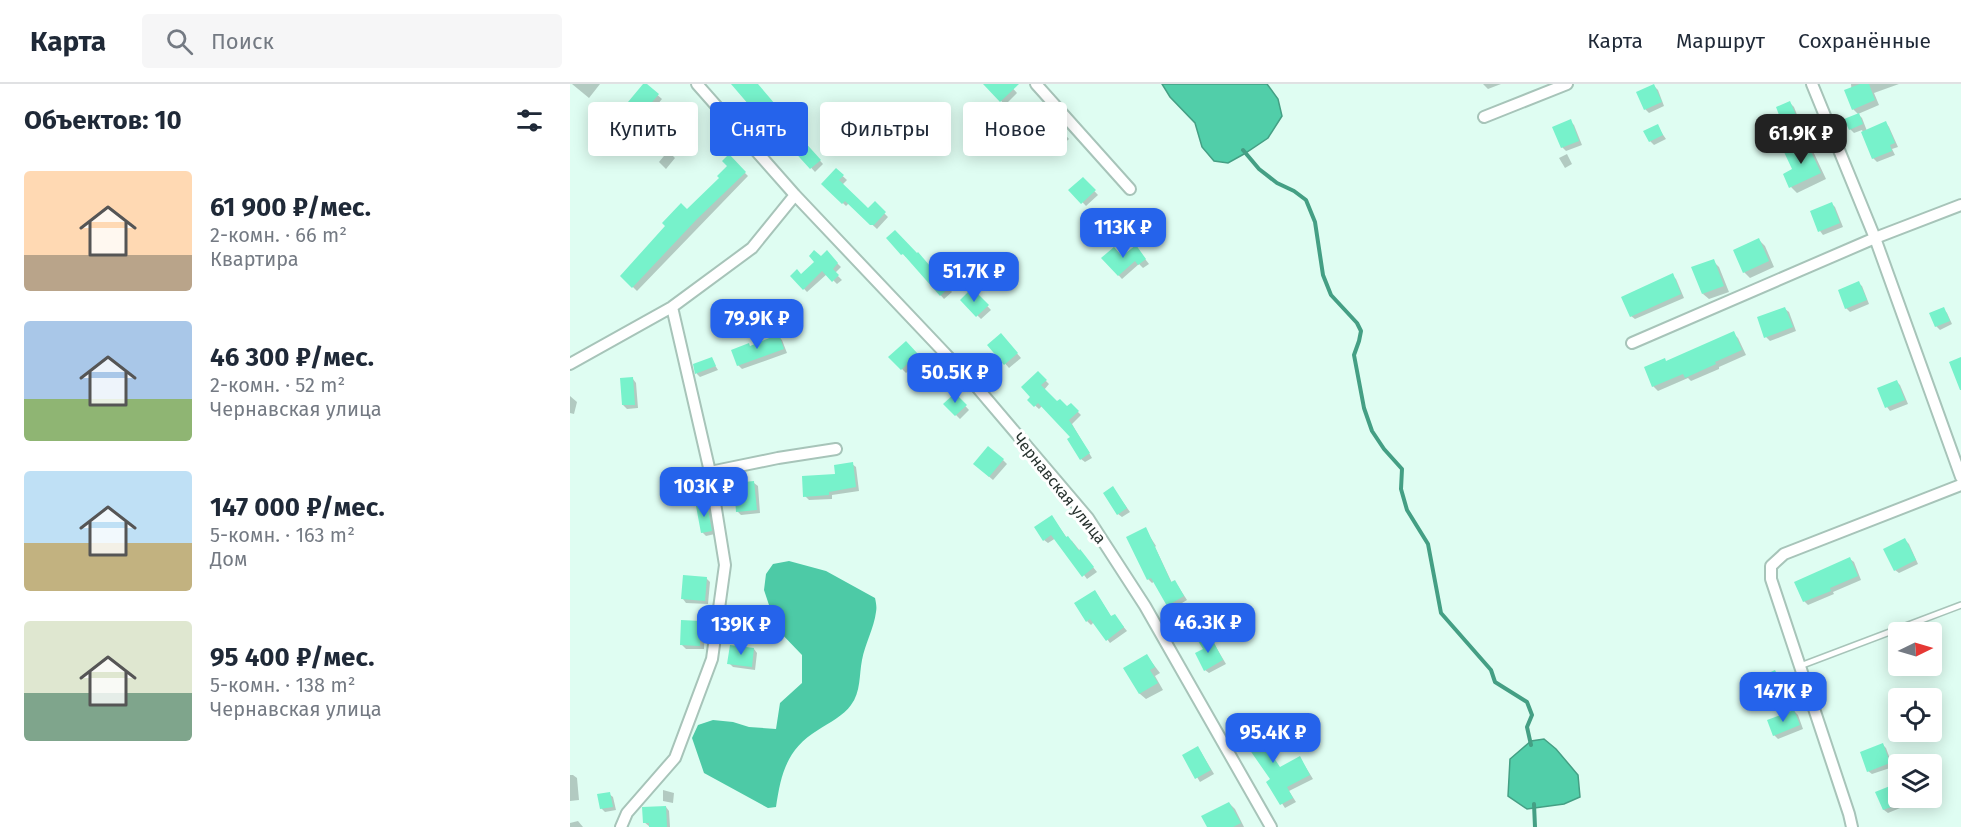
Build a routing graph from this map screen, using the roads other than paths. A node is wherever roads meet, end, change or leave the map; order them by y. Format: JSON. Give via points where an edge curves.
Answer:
{"nodes":[{"id":1,"x":696,"y":84,"type":"edge"},
{"id":2,"x":1036,"y":84,"type":"edge"},
{"id":3,"x":1567,"y":84,"type":"edge"},
{"id":4,"x":1812,"y":84,"type":"edge"},
{"id":5,"x":1484,"y":117,"type":"dead end"},
{"id":6,"x":1130,"y":189,"type":"dead end"},
{"id":7,"x":795,"y":195,"type":"junction"},
{"id":8,"x":1961,"y":205,"type":"edge"},
{"id":9,"x":1875,"y":238,"type":"junction"},
{"id":10,"x":672,"y":307,"type":"junction"},
{"id":11,"x":1632,"y":343,"type":"dead end"},
{"id":12,"x":570,"y":364,"type":"edge"},
{"id":13,"x":836,"y":449,"type":"dead end"},
{"id":14,"x":710,"y":472,"type":"junction"},
{"id":15,"x":1961,"y":477,"type":"edge"},
{"id":16,"x":1961,"y":485,"type":"edge"},
{"id":17,"x":1961,"y":605,"type":"edge"},
{"id":18,"x":1800,"y":666,"type":"junction"},
{"id":19,"x":621,"y":827,"type":"edge"},
{"id":20,"x":1272,"y":827,"type":"edge"},
{"id":21,"x":1852,"y":827,"type":"edge"}],
"edges":[{"from":1,"to":7,"type":"street","name":"Чернавская улица"},
{"from":2,"to":6,"type":"street"},
{"from":3,"to":5,"type":"street"},
{"from":4,"to":9,"type":"street"},
{"from":7,"to":10,"type":"street","via":[[752,248]]},
{"from":7,"to":20,"type":"street","name":"Чернавская улица","via":[[975,385],[1088,518],[1146,606]]},
{"from":8,"to":9,"type":"street"},
{"from":9,"to":11,"type":"street"},
{"from":9,"to":15,"type":"street"},
{"from":10,"to":12,"type":"street"},
{"from":10,"to":14,"type":"street"},
{"from":13,"to":14,"type":"street"},
{"from":14,"to":19,"type":"street","via":[[725,565],[712,659],[675,758],[627,813]]},
{"from":16,"to":18,"type":"street","via":[[1784,554],[1771,566],[1771,579]]},
{"from":17,"to":18,"type":"lane"},
{"from":18,"to":21,"type":"street"}]}
